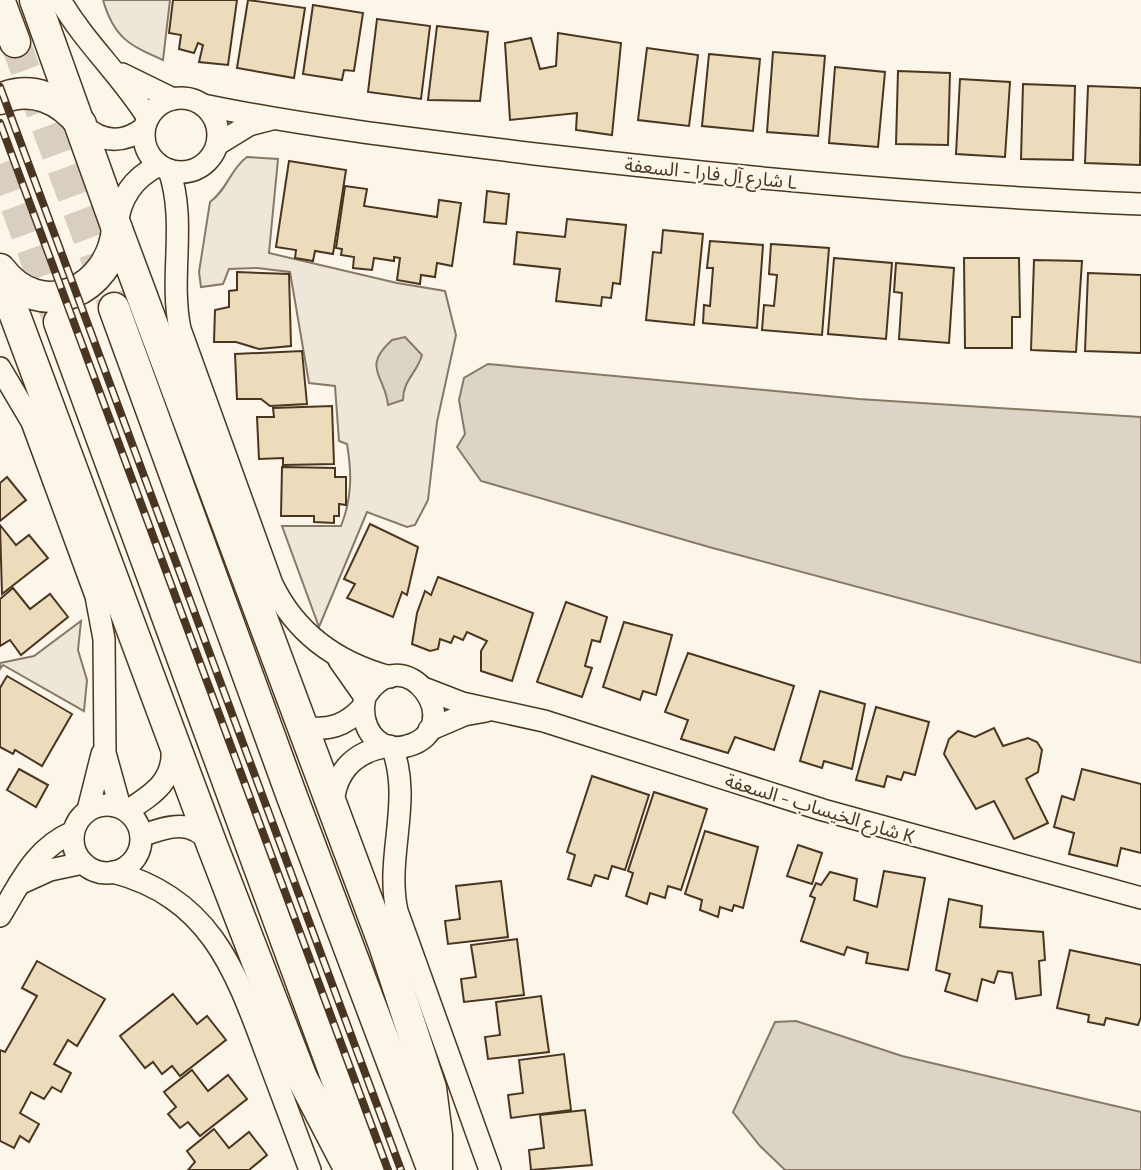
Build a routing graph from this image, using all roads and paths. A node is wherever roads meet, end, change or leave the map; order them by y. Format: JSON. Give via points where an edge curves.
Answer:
{"nodes":[{"id":1,"x":35,"y":0,"type":"edge"},
{"id":2,"x":60,"y":0,"type":"edge"},
{"id":3,"x":0,"y":2,"type":"edge"},
{"id":4,"x":15,"y":43,"type":"tunnel mouth"},
{"id":5,"x":111,"y":67,"type":"junction"},
{"id":6,"x":0,"y":99,"type":"edge"},
{"id":7,"x":173,"y":99,"type":"junction"},
{"id":8,"x":203,"y":105,"type":"junction"},
{"id":9,"x":284,"y":118,"type":"junction"},
{"id":10,"x":146,"y":123,"type":"junction"},
{"id":11,"x":82,"y":124,"type":"junction"},
{"id":12,"x":218,"y":144,"type":"junction"},
{"id":13,"x":164,"y":168,"type":"junction"},
{"id":14,"x":200,"y":168,"type":"junction"},
{"id":15,"x":1141,"y":204,"type":"edge"},
{"id":16,"x":178,"y":222,"type":"junction"},
{"id":17,"x":117,"y":229,"type":"junction"},
{"id":18,"x":0,"y":269,"type":"edge"},
{"id":19,"x":0,"y":275,"type":"edge"},
{"id":20,"x":114,"y":308,"type":"tunnel mouth"},
{"id":21,"x":59,"y":322,"type":"tunnel mouth"},
{"id":22,"x":0,"y":368,"type":"edge"},
{"id":23,"x":334,"y":654,"type":"junction"},
{"id":24,"x":390,"y":677,"type":"junction"},
{"id":25,"x":426,"y":689,"type":"junction"},
{"id":26,"x":363,"y":702,"type":"junction"},
{"id":27,"x":501,"y":710,"type":"junction"},
{"id":28,"x":168,"y":721,"type":"junction"},
{"id":29,"x":304,"y":727,"type":"junction"},
{"id":30,"x":427,"y":733,"type":"junction"},
{"id":31,"x":105,"y":734,"type":"junction"},
{"id":32,"x":391,"y":747,"type":"junction"},
{"id":33,"x":401,"y":799,"type":"junction"},
{"id":34,"x":333,"y":805,"type":"junction"},
{"id":35,"x":123,"y":809,"type":"junction"},
{"id":36,"x":88,"y":810,"type":"junction"},
{"id":37,"x":73,"y":832,"type":"junction"},
{"id":38,"x":140,"y":843,"type":"junction"},
{"id":39,"x":212,"y":845,"type":"junction"},
{"id":40,"x":83,"y":863,"type":"junction"},
{"id":41,"x":113,"y":872,"type":"junction"},
{"id":42,"x":19,"y":884,"type":"junction"},
{"id":43,"x":1141,"y":898,"type":"edge"},
{"id":44,"x":181,"y":904,"type":"junction"},
{"id":45,"x":0,"y":916,"type":"edge"},
{"id":46,"x":310,"y":1170,"type":"edge"},
{"id":47,"x":350,"y":1170,"type":"edge"},
{"id":48,"x":370,"y":1170,"type":"edge"},
{"id":49,"x":435,"y":1170,"type":"edge"},
{"id":50,"x":490,"y":1170,"type":"edge"}],
"edges":[{"from":1,"to":11,"type":"street"},
{"from":2,"to":5,"type":"street"},
{"from":3,"to":4,"type":"street"},
{"from":5,"to":7,"type":"street"},
{"from":5,"to":10,"type":"street"},
{"from":6,"to":11,"type":"street","via":[[24,93],[41,95],[57,101]]},
{"from":7,"to":8,"type":"street"},
{"from":7,"to":10,"type":"street","via":[[154,109]]},
{"from":8,"to":9,"type":"street","name":"شارع آل فارا - السعفة L"},
{"from":8,"to":12,"type":"street","via":[[216,122]]},
{"from":9,"to":12,"type":"street","name":"شارع آل فارا - السعفة L","via":[[249,125]]},
{"from":9,"to":15,"type":"street","name":"شارع آل فارا - السعفة L","via":[[660,168],[930,192]]},
{"from":10,"to":11,"type":"street","via":[[135,135],[112,140]]},
{"from":10,"to":13,"type":"street","via":[[147,149]]},
{"from":11,"to":17,"type":"street"},
{"from":12,"to":14,"type":"street"},
{"from":13,"to":14,"type":"street","via":[[179,173]]},
{"from":13,"to":16,"type":"street","via":[[176,196]]},
{"from":13,"to":17,"type":"street","via":[[147,171],[128,190]]},
{"from":14,"to":16,"type":"street"},
{"from":16,"to":23,"type":"street","via":[[176,310],[196,374],[280,600],[302,629]]},
{"from":17,"to":18,"type":"street","via":[[104,269],[85,287],[69,294],[35,294],[19,287]]},
{"from":17,"to":29,"type":"street"},
{"from":19,"to":28,"type":"street"},
{"from":20,"to":49,"type":"street","via":[[291,794]]},
{"from":21,"to":48,"type":"street"},
{"from":22,"to":31,"type":"street","via":[[32,422],[96,596],[104,639]]},
{"from":23,"to":24,"type":"street"},
{"from":23,"to":26,"type":"street"},
{"from":24,"to":25,"type":"street","via":[[410,678]]},
{"from":24,"to":26,"type":"street","via":[[371,688]]},
{"from":25,"to":27,"type":"street","name":"شارع الخيساب - السعفة K"},
{"from":25,"to":30,"type":"street","via":[[434,709]]},
{"from":26,"to":29,"type":"street","via":[[353,717],[330,729]]},
{"from":26,"to":32,"type":"street","via":[[362,718],[371,736]]},
{"from":27,"to":30,"type":"street","name":"شارع الخيساب - السعفة K","via":[[464,715]]},
{"from":27,"to":43,"type":"street","name":"شارع الخيساب - السعفة K","via":[[823,810]]},
{"from":28,"to":35,"type":"street","via":[[173,749],[170,771],[158,790]]},
{"from":28,"to":39,"type":"street"},
{"from":29,"to":34,"type":"street"},
{"from":30,"to":32,"type":"street","via":[[410,746]]},
{"from":30,"to":33,"type":"street"},
{"from":31,"to":35,"type":"street","via":[[108,771]]},
{"from":31,"to":36,"type":"street"},
{"from":32,"to":33,"type":"street","via":[[400,772]]},
{"from":32,"to":34,"type":"street","via":[[364,752],[344,769]]},
{"from":33,"to":50,"type":"street","via":[[393,867],[397,911]]},
{"from":34,"to":49,"type":"street","via":[[425,1066],[435,1111]]},
{"from":35,"to":36,"type":"street","via":[[104,804]]},
{"from":35,"to":38,"type":"street","via":[[139,827]]},
{"from":36,"to":37,"type":"street"},
{"from":37,"to":40,"type":"street","via":[[76,854]]},
{"from":37,"to":42,"type":"street","via":[[35,858]]},
{"from":38,"to":39,"type":"street","via":[[166,827],[184,826],[200,832]]},
{"from":38,"to":41,"type":"street","via":[[130,865]]},
{"from":38,"to":44,"type":"street","via":[[158,878]]},
{"from":39,"to":47,"type":"street","via":[[302,1078]]},
{"from":40,"to":41,"type":"street","via":[[102,873]]},
{"from":40,"to":42,"type":"street","via":[[50,870]]},
{"from":41,"to":44,"type":"street","via":[[149,884]]},
{"from":42,"to":45,"type":"street"},
{"from":44,"to":46,"type":"street","via":[[217,942],[235,971]]}]}
